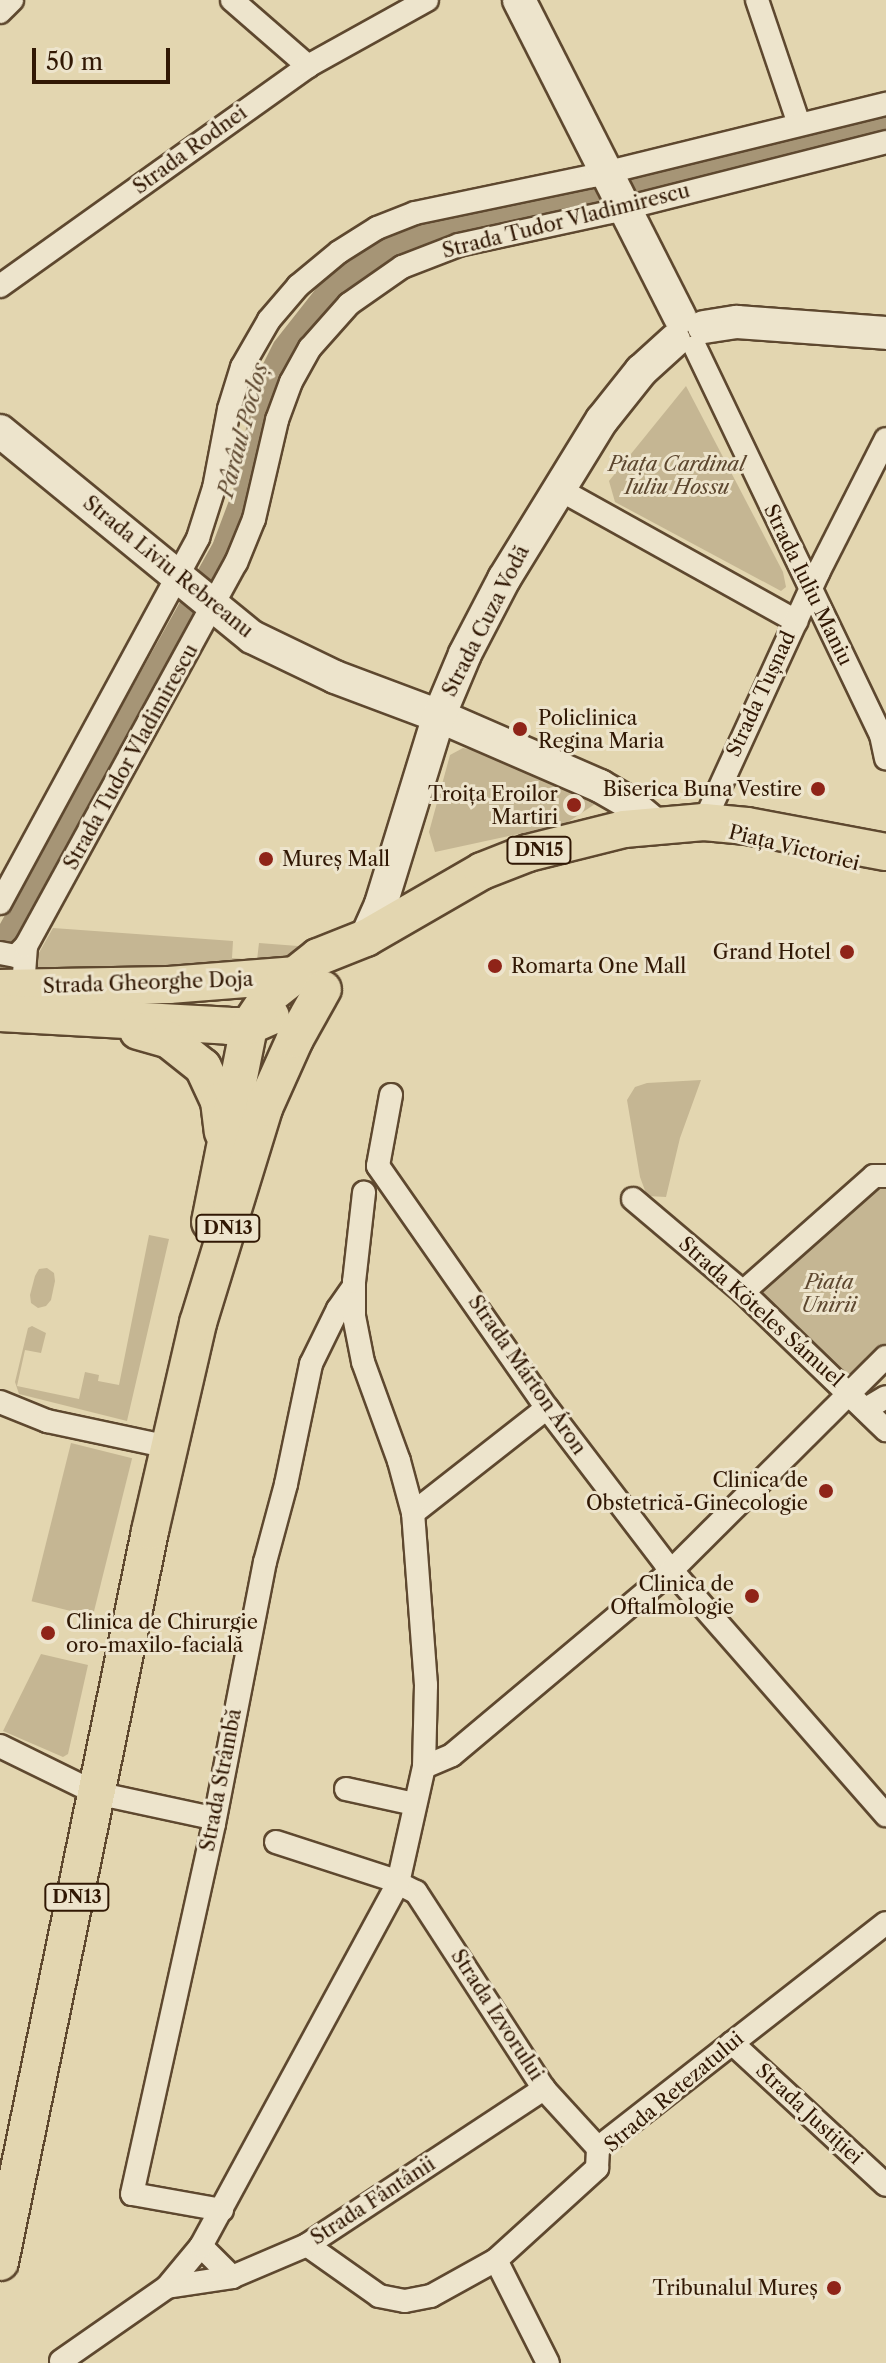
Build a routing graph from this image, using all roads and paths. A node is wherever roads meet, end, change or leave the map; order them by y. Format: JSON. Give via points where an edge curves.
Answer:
{"nodes":[{"id":1,"x":12,"y":0,"type":"edge"},
{"id":2,"x":232,"y":0,"type":"edge"},
{"id":3,"x":427,"y":0,"type":"edge"},
{"id":4,"x":519,"y":0,"type":"edge"},
{"id":5,"x":757,"y":0,"type":"edge"},
{"id":6,"x":0,"y":12,"type":"edge"},
{"id":7,"x":308,"y":66,"type":"junction"},
{"id":8,"x":886,"y":104,"type":"edge"},
{"id":9,"x":799,"y":124,"type":"junction"},
{"id":10,"x":886,"y":142,"type":"edge"},
{"id":11,"x":615,"y":189,"type":"junction"},
{"id":12,"x":0,"y":286,"type":"edge"},
{"id":13,"x":688,"y":333,"type":"junction"},
{"id":14,"x":886,"y":333,"type":"edge"},
{"id":15,"x":0,"y":431,"type":"edge"},
{"id":16,"x":886,"y":439,"type":"edge"},
{"id":17,"x":557,"y":488,"type":"junction"},
{"id":18,"x":810,"y":590,"type":"junction"},
{"id":19,"x":198,"y":593,"type":"junction"},
{"id":20,"x":796,"y":621,"type":"junction"},
{"id":21,"x":439,"y":716,"type":"junction"},
{"id":22,"x":883,"y":738,"type":"edge"},
{"id":23,"x":886,"y":758,"type":"edge"},
{"id":24,"x":704,"y":822,"type":"junction"},
{"id":25,"x":655,"y":825,"type":"junction"},
{"id":26,"x":886,"y":852,"type":"edge"},
{"id":27,"x":886,"y":870,"type":"edge"},
{"id":28,"x":0,"y":903,"type":"edge"},
{"id":29,"x":366,"y":938,"type":"junction"},
{"id":30,"x":26,"y":946,"type":"junction"},
{"id":31,"x":0,"y":953,"type":"edge"},
{"id":32,"x":310,"y":982,"type":"junction"},
{"id":33,"x":169,"y":985,"type":"junction"},
{"id":34,"x":8,"y":996,"type":"edge"},
{"id":35,"x":102,"y":1021,"type":"junction"},
{"id":36,"x":249,"y":1026,"type":"junction"},
{"id":37,"x":391,"y":1095,"type":"dead end"},
{"id":38,"x":240,"y":1138,"type":"junction"},
{"id":39,"x":886,"y":1176,"type":"edge"},
{"id":40,"x":364,"y":1193,"type":"dead end"},
{"id":41,"x":633,"y":1199,"type":"dead end"},
{"id":42,"x":354,"y":1286,"type":"junction"},
{"id":43,"x":743,"y":1292,"type":"junction"},
{"id":44,"x":886,"y":1357,"type":"edge"},
{"id":45,"x":868,"y":1400,"type":"edge"},
{"id":46,"x":0,"y":1402,"type":"edge"},
{"id":47,"x":547,"y":1408,"type":"junction"},
{"id":48,"x":886,"y":1430,"type":"edge"},
{"id":49,"x":169,"y":1447,"type":"junction"},
{"id":50,"x":413,"y":1513,"type":"junction"},
{"id":51,"x":671,"y":1571,"type":"junction"},
{"id":52,"x":0,"y":1746,"type":"edge"},
{"id":53,"x":424,"y":1767,"type":"junction"},
{"id":54,"x":346,"y":1789,"type":"dead end"},
{"id":55,"x":96,"y":1793,"type":"junction"},
{"id":56,"x":414,"y":1804,"type":"junction"},
{"id":57,"x":886,"y":1815,"type":"edge"},
{"id":58,"x":213,"y":1818,"type":"junction"},
{"id":59,"x":276,"y":1842,"type":"dead end"},
{"id":60,"x":398,"y":1883,"type":"junction"},
{"id":61,"x":886,"y":1923,"type":"edge"},
{"id":62,"x":732,"y":2043,"type":"junction"},
{"id":63,"x":544,"y":2089,"type":"junction"},
{"id":64,"x":598,"y":2148,"type":"junction"},
{"id":65,"x":886,"y":2185,"type":"edge"},
{"id":66,"x":222,"y":2210,"type":"junction"},
{"id":67,"x":307,"y":2245,"type":"junction"},
{"id":68,"x":201,"y":2246,"type":"junction"},
{"id":69,"x":496,"y":2260,"type":"junction"},
{"id":70,"x":0,"y":2262,"type":"edge"},
{"id":71,"x":232,"y":2277,"type":"junction"},
{"id":72,"x":167,"y":2287,"type":"junction"},
{"id":73,"x":61,"y":2361,"type":"dead end"},
{"id":74,"x":548,"y":2363,"type":"edge"}],
"edges":[{"from":1,"to":6,"type":"street"},
{"from":2,"to":7,"type":"street"},
{"from":3,"to":7,"type":"street","name":"Strada Rodnei"},
{"from":4,"to":11,"type":"street","name":"Strada Iuliu Maniu"},
{"from":5,"to":9,"type":"street"},
{"from":7,"to":12,"type":"street","name":"Strada Rodnei"},
{"from":8,"to":9,"type":"street","name":"Strada Tudor Vladimirescu"},
{"from":9,"to":11,"type":"street","name":"Strada Tudor Vladimirescu"},
{"from":10,"to":11,"type":"street","name":"Strada Tudor Vladimirescu"},
{"from":11,"to":13,"type":"street","name":"Strada Iuliu Maniu"},
{"from":11,"to":19,"type":"street","name":"Strada Tudor Vladimirescu","via":[[431,254],[382,279],[349,304],[310,348],[291,382],[254,519]]},
{"from":11,"to":19,"type":"street","name":"Strada Tudor Vladimirescu","via":[[415,213],[377,228],[298,286],[269,320],[242,367],[208,508]]},
{"from":13,"to":14,"type":"street","via":[[737,322]]},
{"from":13,"to":17,"type":"street","name":"Strada Cuza Vodă","via":[[641,371]]},
{"from":13,"to":18,"type":"street","name":"Strada Iuliu Maniu"},
{"from":15,"to":19,"type":"street","name":"Strada Liviu Rebreanu"},
{"from":16,"to":18,"type":"street","name":"Strada Tușnad"},
{"from":17,"to":20,"type":"street"},
{"from":17,"to":21,"type":"street","name":"Strada Cuza Vodă","via":[[471,641]]},
{"from":18,"to":20,"type":"street","name":"Strada Tușnad"},
{"from":18,"to":22,"type":"street","name":"Strada Iuliu Maniu"},
{"from":19,"to":21,"type":"street","name":"Strada Liviu Rebreanu","via":[[265,643],[335,677]]},
{"from":19,"to":28,"type":"street","name":"Strada Tudor Vladimirescu"},
{"from":19,"to":30,"type":"street","name":"Strada Tudor Vladimirescu"},
{"from":20,"to":24,"type":"street","name":"Strada Tușnad"},
{"from":21,"to":25,"type":"street","name":"Strada Liviu Rebreanu","via":[[600,786]]},
{"from":21,"to":29,"type":"street","name":"Strada Cuza Vodă"},
{"from":22,"to":23,"type":"street","name":"Strada Iuliu Maniu"},
{"from":24,"to":25,"type":"main road","name":"Piața Victoriei","number":"DN15"},
{"from":24,"to":26,"type":"main road","name":"Piața Victoriei"},
{"from":24,"to":27,"type":"main road","name":"Piața Victoriei","number":"DN15","via":[[745,840]]},
{"from":25,"to":29,"type":"main road","name":"Piața Victoriei","number":"DN15","via":[[571,841],[482,871]]},
{"from":29,"to":32,"type":"main road","name":"Piața Victoriei","number":"DN15","via":[[318,957]]},
{"from":30,"to":31,"type":"street","via":[[16,956]]},
{"from":30,"to":34,"type":"street","name":"Strada Tudor Vladimirescu"},
{"from":32,"to":33,"type":"main road","name":"Strada Gheorghe Doja"},
{"from":32,"to":36,"type":"main road","name":"Piața Victoriei","via":[[270,995]]},
{"from":32,"to":38,"type":"main road","number":"DN13","via":[[280,1070]]},
{"from":33,"to":34,"type":"main road","name":"Strada Gheorghe Doja"},
{"from":33,"to":36,"type":"main road","via":[[210,995]]},
{"from":34,"to":35,"type":"main road","name":"Strada Gheorghe Doja"},
{"from":35,"to":36,"type":"main road","name":"Strada Gheorghe Doja"},
{"from":35,"to":38,"type":"main road","via":[[169,1040],[203,1067]]},
{"from":36,"to":38,"type":"main road","via":[[260,1057],[262,1088]]},
{"from":37,"to":47,"type":"street","name":"Strada Márton Áron","via":[[378,1166]]},
{"from":38,"to":49,"type":"main road","number":"DN13"},
{"from":39,"to":43,"type":"street","via":[[874,1176]]},
{"from":40,"to":42,"type":"street","name":"Strada Strâmbă"},
{"from":41,"to":43,"type":"street","name":"Strada Köteles Sámuel"},
{"from":42,"to":50,"type":"street","name":"Strada Strâmbă","via":[[363,1362]]},
{"from":42,"to":58,"type":"street","name":"Strada Strâmbă","via":[[311,1364]]},
{"from":43,"to":45,"type":"street","name":"Strada Köteles Sámuel"},
{"from":44,"to":45,"type":"street"},
{"from":45,"to":48,"type":"street","name":"Strada Köteles Sámuel"},
{"from":45,"to":51,"type":"street"},
{"from":46,"to":49,"type":"street","via":[[47,1421]]},
{"from":47,"to":50,"type":"street"},
{"from":47,"to":51,"type":"street","name":"Strada Márton Áron"},
{"from":49,"to":55,"type":"main road","number":"DN13"},
{"from":50,"to":53,"type":"street","name":"Strada Strâmbă","via":[[426,1685]]},
{"from":51,"to":53,"type":"street","via":[[452,1755]]},
{"from":51,"to":57,"type":"street","name":"Strada Márton Áron"},
{"from":52,"to":55,"type":"street"},
{"from":53,"to":56,"type":"street","name":"Strada Strâmbă"},
{"from":54,"to":56,"type":"street"},
{"from":55,"to":58,"type":"street"},
{"from":55,"to":70,"type":"main road","number":"DN13"},
{"from":56,"to":60,"type":"street","name":"Strada Strâmbă"},
{"from":58,"to":66,"type":"street","name":"Strada Strâmbă","via":[[132,2194]]},
{"from":59,"to":60,"type":"street"},
{"from":60,"to":63,"type":"street","name":"Strada Izvorului","via":[[416,1892]]},
{"from":60,"to":66,"type":"street","name":"Strada Strâmbă"},
{"from":61,"to":62,"type":"street","name":"Strada Retezatului"},
{"from":62,"to":64,"type":"street","name":"Strada Retezatului"},
{"from":62,"to":65,"type":"street","name":"Strada Justiției"},
{"from":63,"to":64,"type":"street","name":"Strada Izvorului"},
{"from":63,"to":67,"type":"street","name":"Strada Fântânii"},
{"from":64,"to":69,"type":"street","name":"Strada Retezatului","via":[[597,2168]]},
{"from":66,"to":68,"type":"street","name":"Strada Strâmbă"},
{"from":67,"to":69,"type":"street","name":"Strada Retezatului","via":[[379,2296],[405,2301],[443,2291]]},
{"from":67,"to":71,"type":"street","name":"Strada Fântânii"},
{"from":68,"to":71,"type":"street"},
{"from":68,"to":72,"type":"street","name":"Strada Strâmbă"},
{"from":69,"to":74,"type":"street"},
{"from":71,"to":72,"type":"street","name":"Strada Strâmbă"},
{"from":72,"to":73,"type":"street","name":"Strada Strâmbă"}]}
